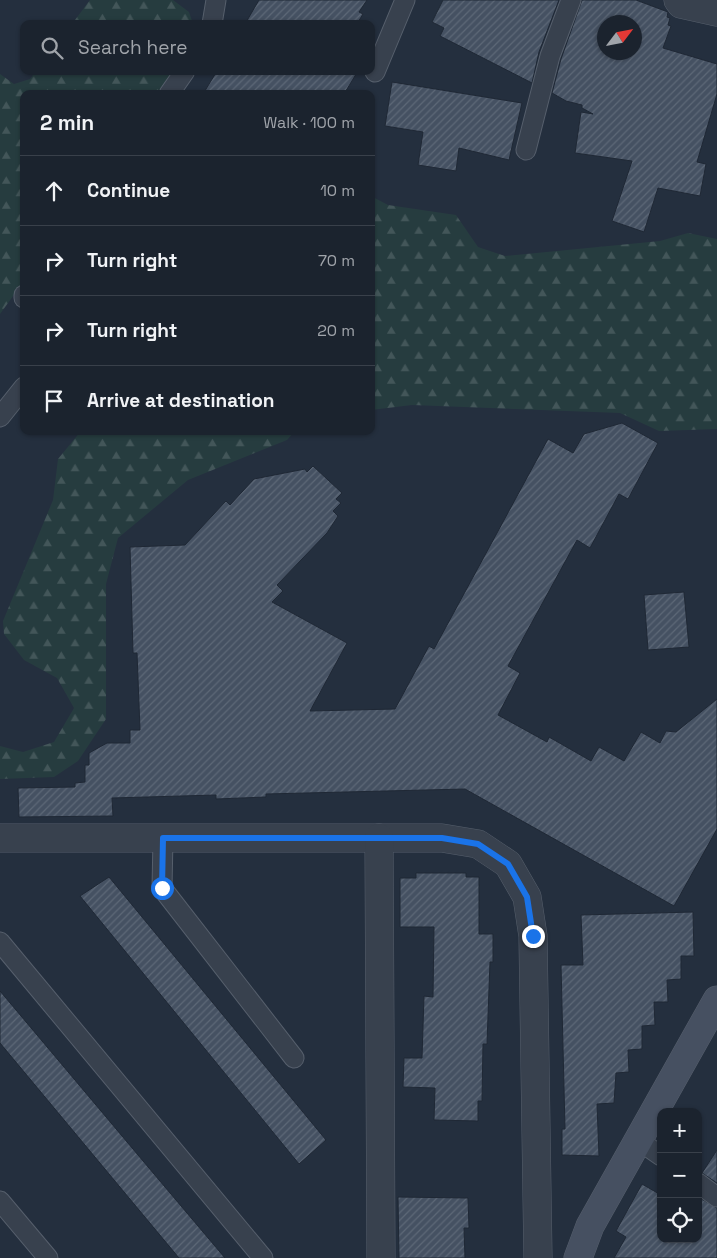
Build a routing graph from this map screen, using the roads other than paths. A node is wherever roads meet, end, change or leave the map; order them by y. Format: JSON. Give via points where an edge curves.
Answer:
{"nodes":[{"id":1,"x":216,"y":0,"type":"edge"},
{"id":2,"x":405,"y":0,"type":"edge"},
{"id":3,"x":571,"y":0,"type":"edge"},
{"id":4,"x":678,"y":0,"type":"edge"},
{"id":5,"x":717,"y":12,"type":"edge"},
{"id":6,"x":213,"y":20,"type":"edge"},
{"id":7,"x":375,"y":72,"type":"dead end"},
{"id":8,"x":182,"y":75,"type":"edge"},
{"id":9,"x":172,"y":90,"type":"edge"},
{"id":10,"x":526,"y":150,"type":"dead end"},
{"id":11,"x":20,"y":392,"type":"edge"},
{"id":12,"x":0,"y":417,"type":"edge"},
{"id":13,"x":0,"y":838,"type":"edge"},
{"id":14,"x":163,"y":838,"type":"junction"},
{"id":15,"x":379,"y":838,"type":"junction"},
{"id":16,"x":0,"y":942,"type":"edge"},
{"id":17,"x":717,"y":1000,"type":"edge"},
{"id":18,"x":294,"y":1058,"type":"dead end"},
{"id":19,"x":638,"y":1140,"type":"junction"},
{"id":20,"x":657,"y":1153,"type":"edge"},
{"id":21,"x":702,"y":1186,"type":"edge"},
{"id":22,"x":717,"y":1197,"type":"edge"},
{"id":23,"x":0,"y":1200,"type":"edge"},
{"id":24,"x":48,"y":1258,"type":"edge"},
{"id":25,"x":263,"y":1258,"type":"edge"},
{"id":26,"x":381,"y":1258,"type":"edge"},
{"id":27,"x":538,"y":1258,"type":"edge"},
{"id":28,"x":578,"y":1258,"type":"edge"}],
"edges":[{"from":1,"to":6,"type":"lane"},
{"from":2,"to":7,"type":"lane"},
{"from":3,"to":10,"type":"lane","via":[[550,56]]},
{"from":4,"to":5,"type":"street","via":[[681,4]]},
{"from":8,"to":9,"type":"lane"},
{"from":11,"to":12,"type":"lane"},
{"from":13,"to":14,"type":"street"},
{"from":14,"to":15,"type":"street"},
{"from":14,"to":18,"type":"lane","via":[[162,888]]},
{"from":15,"to":26,"type":"street"},
{"from":15,"to":27,"type":"street","via":[[442,838],[478,844],[508,864],[527,897],[533,936]]},
{"from":16,"to":25,"type":"lane"},
{"from":17,"to":19,"type":"street"},
{"from":19,"to":20,"type":"lane"},
{"from":19,"to":28,"type":"street","via":[[590,1226]]},
{"from":21,"to":22,"type":"lane"},
{"from":23,"to":24,"type":"lane"}]}
